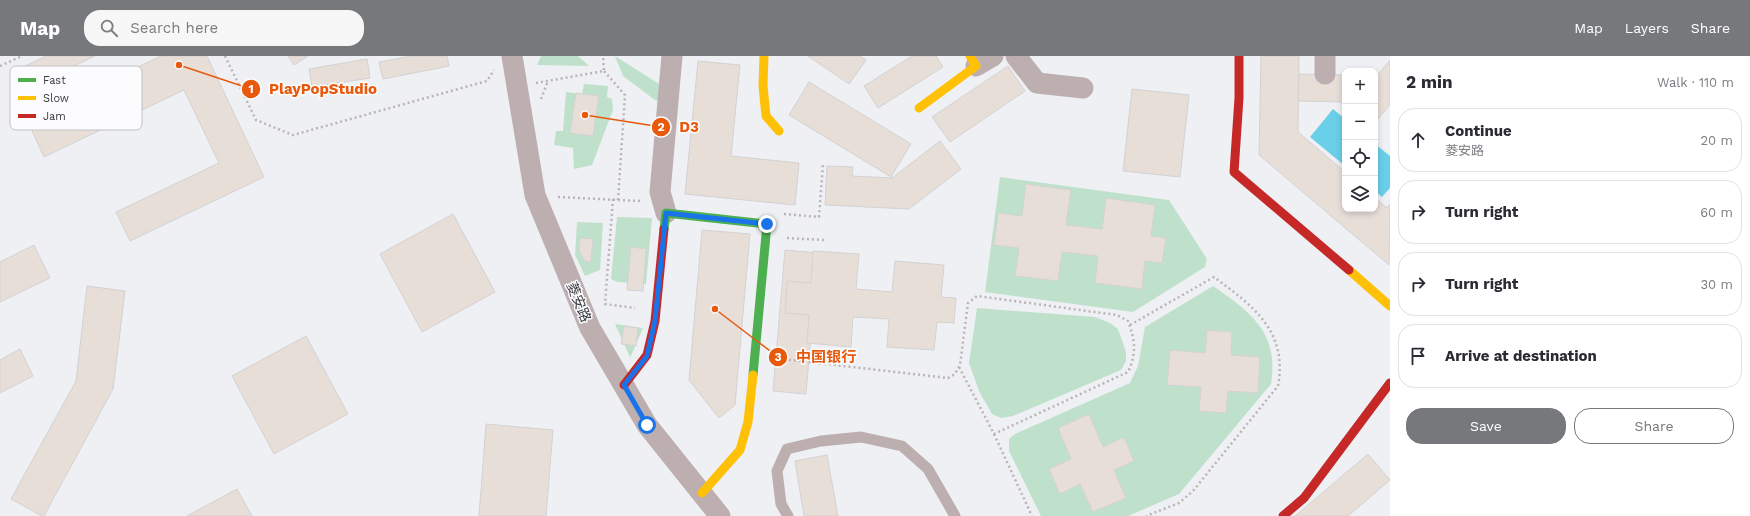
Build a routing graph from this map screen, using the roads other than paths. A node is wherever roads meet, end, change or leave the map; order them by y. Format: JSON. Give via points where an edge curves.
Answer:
{"nodes":[{"id":1,"x":512,"y":56,"type":"edge"},
{"id":2,"x":672,"y":56,"type":"edge"},
{"id":3,"x":764,"y":56,"type":"edge"},
{"id":4,"x":1016,"y":56,"type":"edge"},
{"id":5,"x":1239,"y":56,"type":"edge"},
{"id":6,"x":980,"y":59,"type":"edge"},
{"id":7,"x":1083,"y":88,"type":"dead end"},
{"id":8,"x":919,"y":108,"type":"dead end"},
{"id":9,"x":779,"y":131,"type":"dead end"},
{"id":10,"x":666,"y":213,"type":"junction"},
{"id":11,"x":1390,"y":306,"type":"edge"},
{"id":12,"x":1390,"y":383,"type":"edge"},
{"id":13,"x":624,"y":385,"type":"junction"},
{"id":14,"x":702,"y":493,"type":"junction"},
{"id":15,"x":720,"y":516,"type":"edge"},
{"id":16,"x":788,"y":516,"type":"edge"},
{"id":17,"x":955,"y":516,"type":"edge"},
{"id":18,"x":1283,"y":516,"type":"edge"}],
"edges":[{"from":1,"to":13,"type":"street","name":"菱安路","via":[[535,195],[590,328]]},
{"from":2,"to":10,"type":"street","via":[[660,192]]},
{"from":3,"to":9,"type":"street","via":[[766,116]]},
{"from":4,"to":7,"type":"street","via":[[1037,83]]},
{"from":5,"to":11,"type":"street","via":[[1234,172]]},
{"from":6,"to":8,"type":"street"},
{"from":10,"to":13,"type":"street","via":[[656,310],[647,356]]},
{"from":10,"to":14,"type":"street","via":[[767,224],[748,422],[740,450]]},
{"from":12,"to":18,"type":"street","via":[[1304,498]]},
{"from":13,"to":14,"type":"street","name":"菱安路","via":[[647,425]]},
{"from":14,"to":15,"type":"street","name":"菱安路"},
{"from":16,"to":17,"type":"lane","via":[[781,504],[776,471],[787,449],[822,441],[861,437],[902,446],[928,469]]}]}
